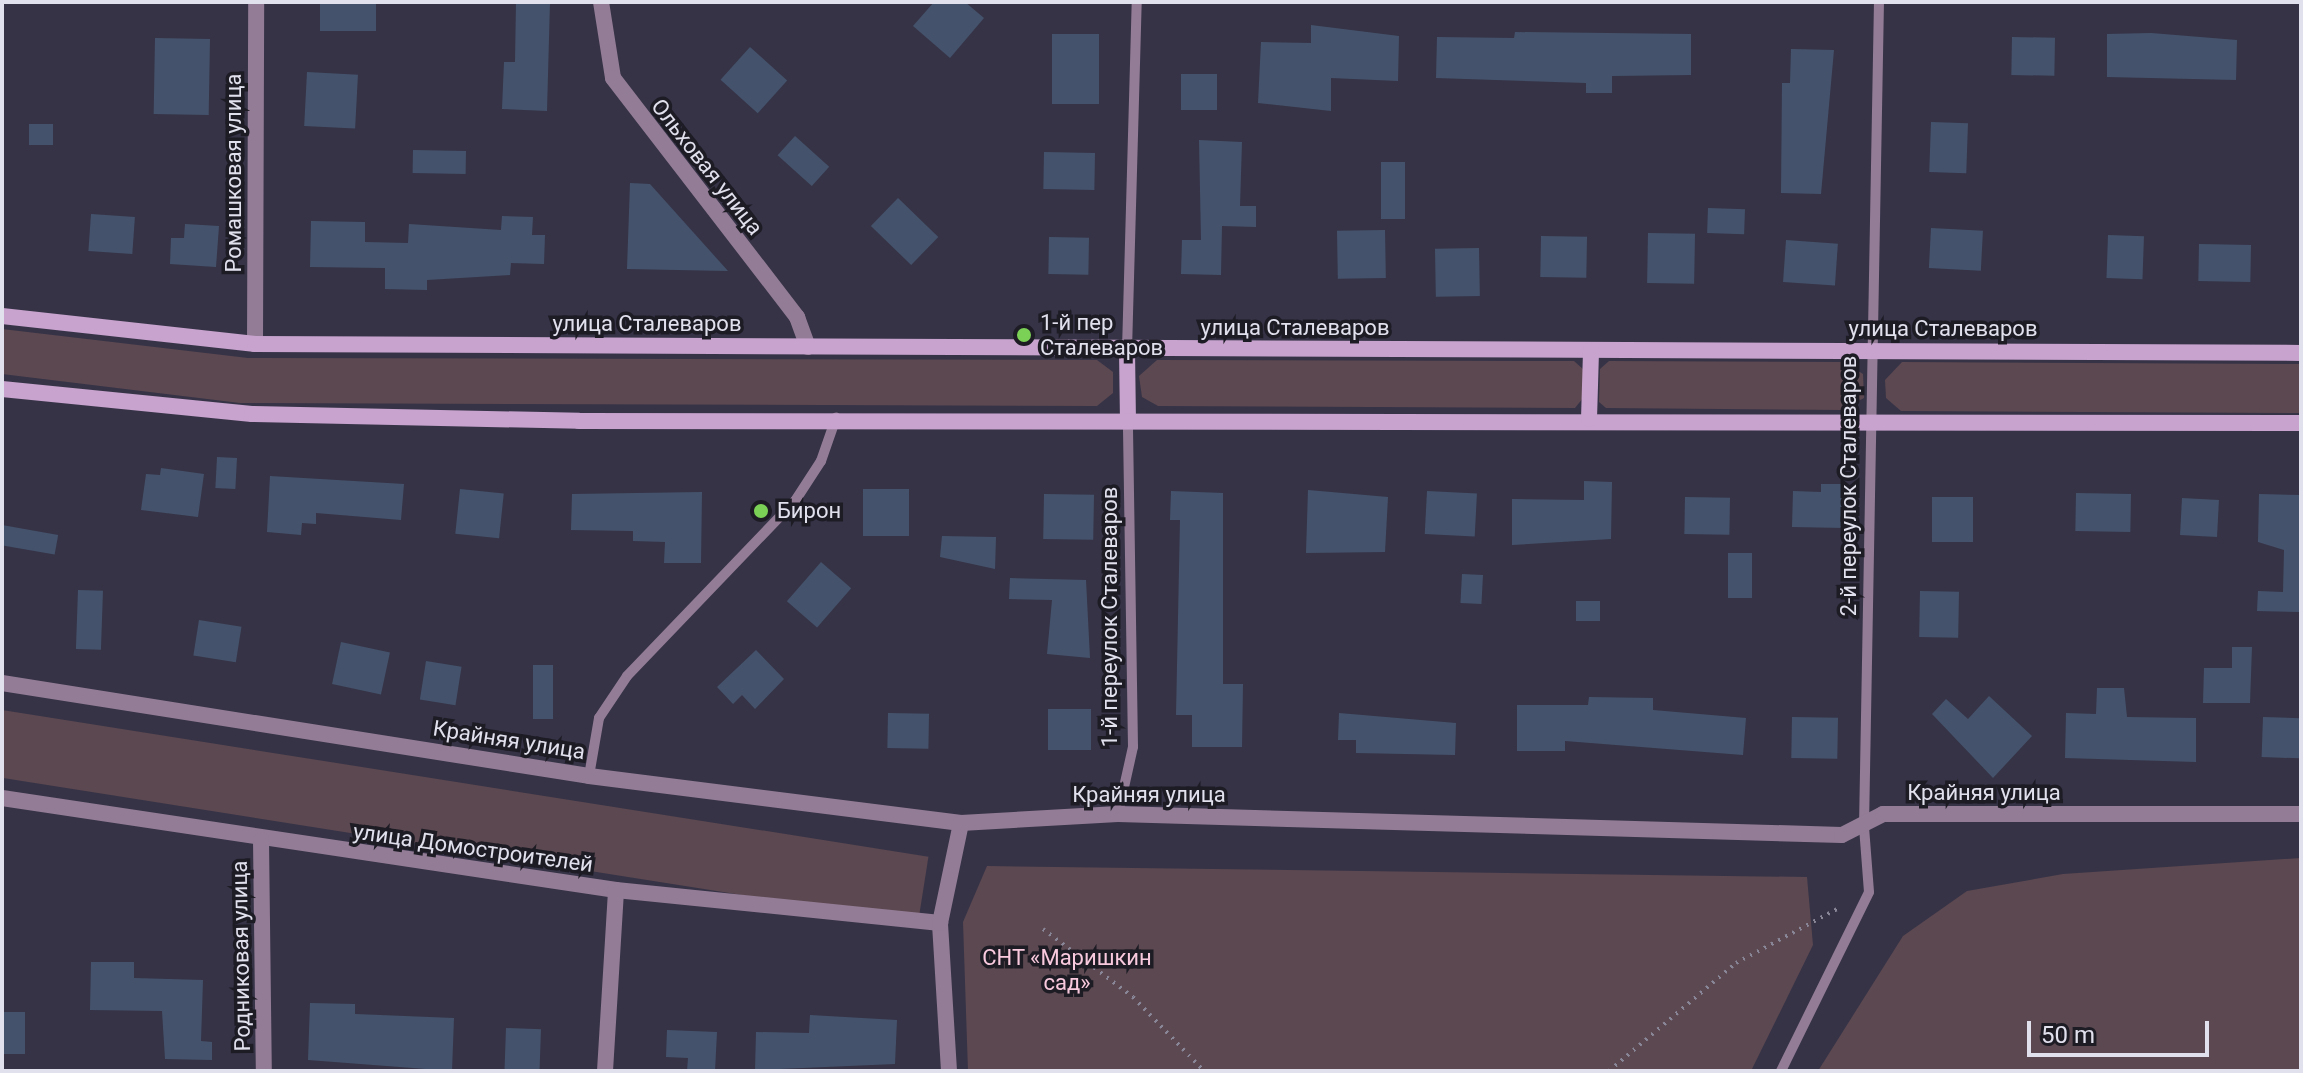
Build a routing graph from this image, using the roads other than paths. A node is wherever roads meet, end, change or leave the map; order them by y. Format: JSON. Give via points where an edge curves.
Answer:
{"nodes":[{"id":1,"x":256,"y":2,"type":"edge"},
{"id":2,"x":601,"y":2,"type":"edge"},
{"id":3,"x":1137,"y":2,"type":"edge"},
{"id":4,"x":1879,"y":2,"type":"edge"},
{"id":5,"x":2,"y":316,"type":"edge"},
{"id":6,"x":255,"y":344,"type":"junction"},
{"id":7,"x":808,"y":347,"type":"junction"},
{"id":8,"x":1127,"y":350,"type":"junction"},
{"id":9,"x":1591,"y":350,"type":"junction"},
{"id":10,"x":1870,"y":350,"type":"junction"},
{"id":11,"x":2301,"y":353,"type":"edge"},
{"id":12,"x":2,"y":389,"type":"edge"},
{"id":13,"x":836,"y":418,"type":"junction"},
{"id":14,"x":1128,"y":418,"type":"junction"},
{"id":15,"x":1589,"y":419,"type":"junction"},
{"id":16,"x":1873,"y":420,"type":"junction"},
{"id":17,"x":2301,"y":423,"type":"edge"},
{"id":18,"x":2,"y":683,"type":"edge"},
{"id":19,"x":589,"y":776,"type":"junction"},
{"id":20,"x":2,"y":798,"type":"edge"},
{"id":21,"x":1118,"y":814,"type":"junction"},
{"id":22,"x":2301,"y":814,"type":"edge"},
{"id":23,"x":961,"y":823,"type":"junction"},
{"id":24,"x":1864,"y":827,"type":"junction"},
{"id":25,"x":261,"y":840,"type":"junction"},
{"id":26,"x":616,"y":890,"type":"junction"},
{"id":27,"x":940,"y":923,"type":"junction"},
{"id":28,"x":264,"y":1071,"type":"edge"},
{"id":29,"x":605,"y":1071,"type":"edge"},
{"id":30,"x":949,"y":1071,"type":"edge"},
{"id":31,"x":1781,"y":1071,"type":"edge"}],
"edges":[{"from":1,"to":6,"type":"street","name":"Ромашковая улица"},
{"from":2,"to":7,"type":"street","name":"Ольховая улица","via":[[613,78],[797,317]]},
{"from":3,"to":8,"type":"lane"},
{"from":4,"to":10,"type":"lane","name":"2-й переулок Сталеваров"},
{"from":5,"to":6,"type":"main road","name":"улица Сталеваров"},
{"from":6,"to":7,"type":"main road","name":"улица Сталеваров"},
{"from":7,"to":8,"type":"main road","name":"улица Сталеваров"},
{"from":8,"to":9,"type":"main road","name":"улица Сталеваров"},
{"from":8,"to":14,"type":"main road"},
{"from":9,"to":10,"type":"main road","name":"улица Сталеваров"},
{"from":9,"to":15,"type":"main road"},
{"from":10,"to":11,"type":"main road","name":"улица Сталеваров"},
{"from":10,"to":16,"type":"lane","name":"2-й переулок Сталеваров"},
{"from":12,"to":13,"type":"main road","via":[[252,414]]},
{"from":13,"to":14,"type":"main road"},
{"from":13,"to":19,"type":"lane","via":[[821,461],[795,501],[627,676],[599,718]]},
{"from":14,"to":15,"type":"main road"},
{"from":14,"to":21,"type":"lane","name":"1-й переулок Сталеваров","via":[[1133,747]]},
{"from":15,"to":16,"type":"main road"},
{"from":16,"to":17,"type":"main road"},
{"from":16,"to":24,"type":"lane","name":"2-й переулок Сталеваров"},
{"from":18,"to":19,"type":"street","name":"Крайняя улица"},
{"from":19,"to":23,"type":"street","name":"Крайняя улица"},
{"from":20,"to":25,"type":"street","name":"улица Домостроителей"},
{"from":21,"to":23,"type":"street","name":"Крайняя улица"},
{"from":21,"to":24,"type":"street","name":"Крайняя улица","via":[[1842,835]]},
{"from":22,"to":24,"type":"street","name":"Крайняя улица","via":[[1883,814]]},
{"from":23,"to":27,"type":"street"},
{"from":24,"to":31,"type":"lane","name":"2-й переулок Сталеваров","via":[[1869,892]]},
{"from":25,"to":26,"type":"street","name":"улица Домостроителей"},
{"from":25,"to":28,"type":"street","name":"Родниковая улица"},
{"from":26,"to":27,"type":"street","name":"улица Домостроителей"},
{"from":26,"to":29,"type":"street"},
{"from":27,"to":30,"type":"street"}]}
